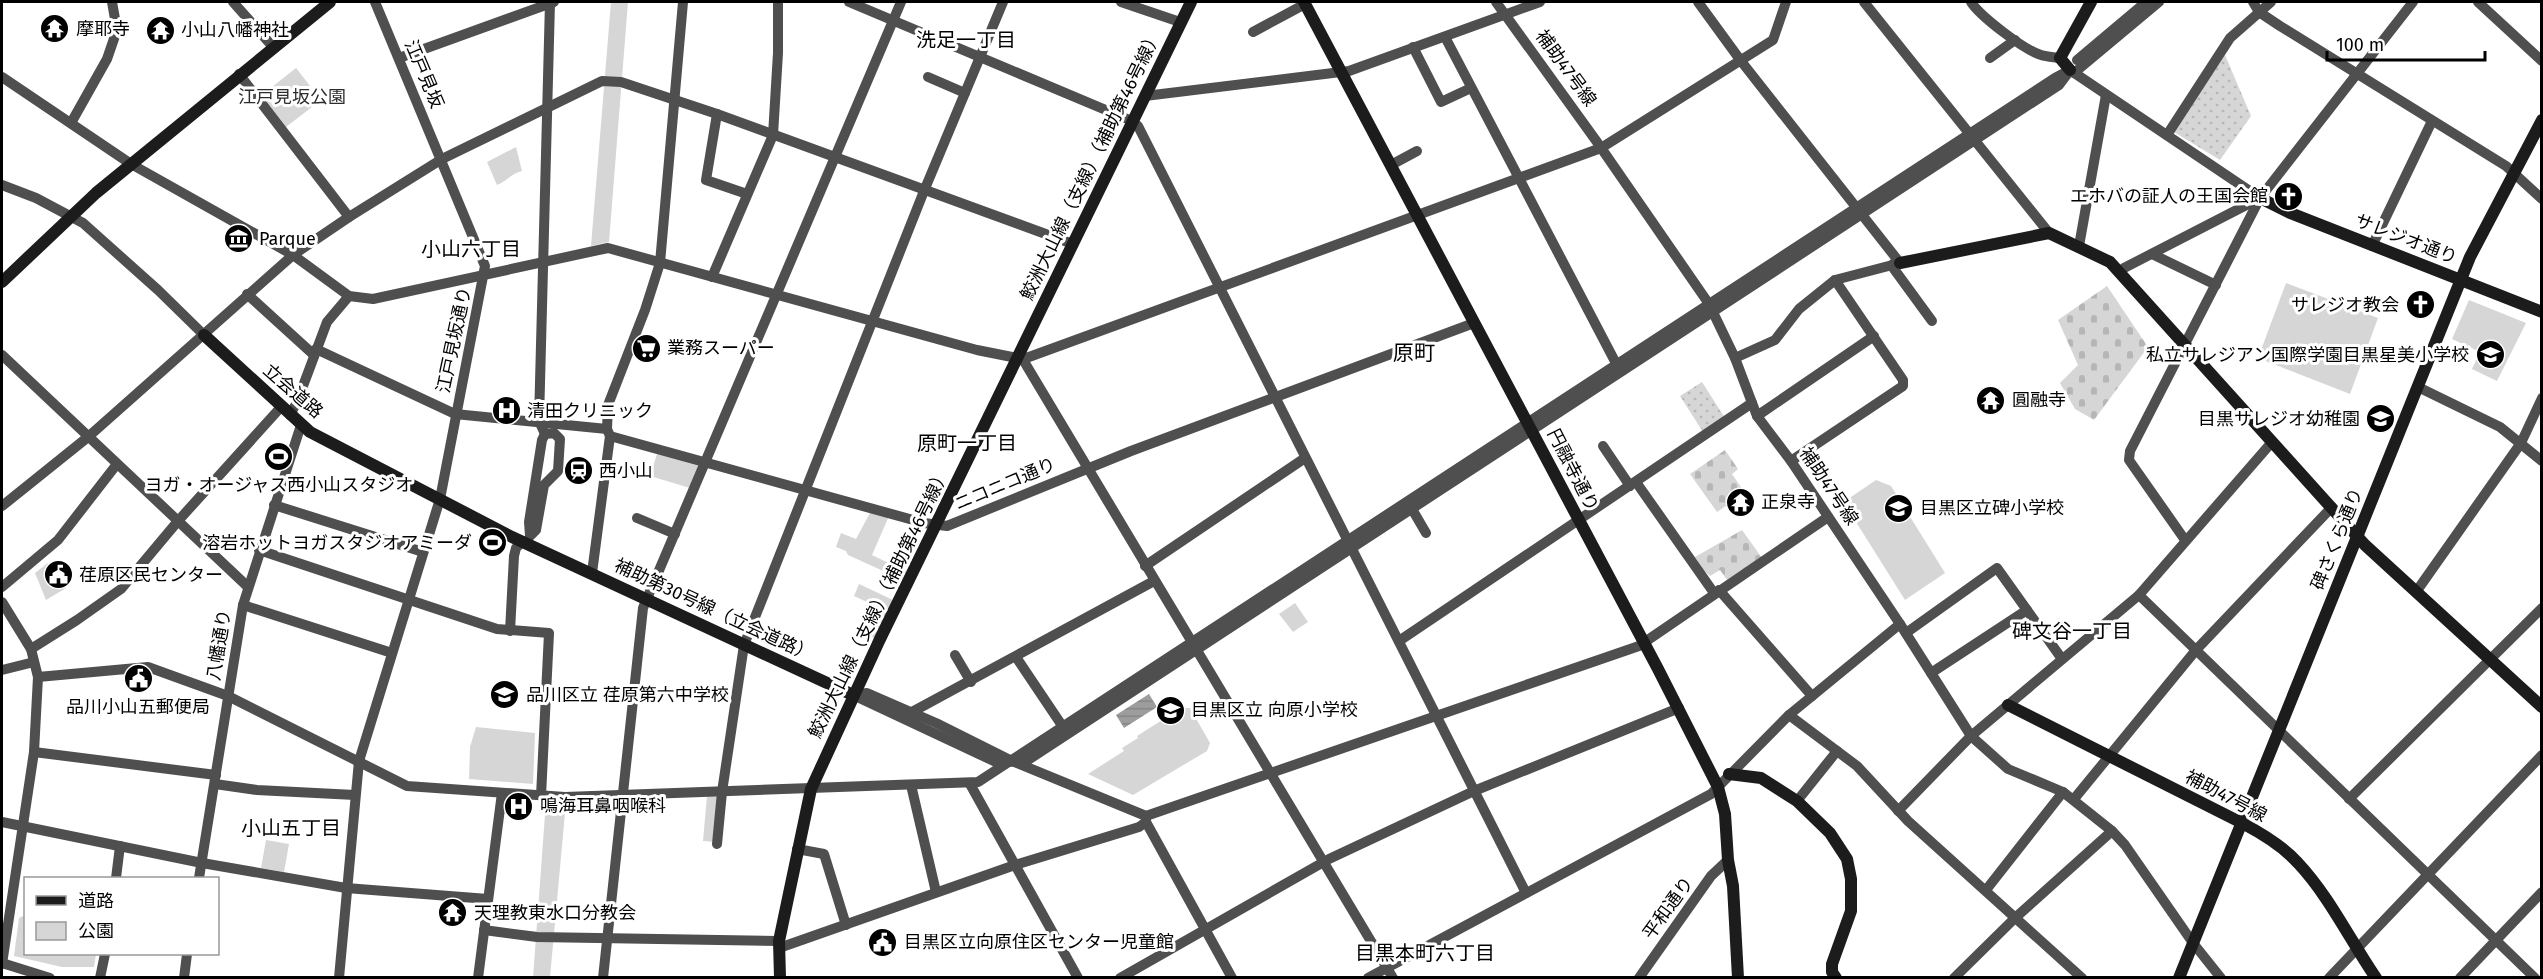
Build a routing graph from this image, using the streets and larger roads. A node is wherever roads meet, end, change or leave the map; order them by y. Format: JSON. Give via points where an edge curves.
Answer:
{"nodes":[{"id":1,"x":112,"y":2,"type":"edge"},
{"id":2,"x":233,"y":2,"type":"edge"},
{"id":3,"x":330,"y":2,"type":"edge"},
{"id":4,"x":375,"y":2,"type":"edge"},
{"id":5,"x":551,"y":2,"type":"edge"},
{"id":6,"x":683,"y":2,"type":"edge"},
{"id":7,"x":778,"y":2,"type":"edge"},
{"id":8,"x":849,"y":2,"type":"edge"},
{"id":9,"x":901,"y":2,"type":"edge"},
{"id":10,"x":1003,"y":2,"type":"edge"},
{"id":11,"x":1121,"y":2,"type":"edge"},
{"id":12,"x":1191,"y":2,"type":"edge"},
{"id":13,"x":1496,"y":2,"type":"edge"},
{"id":14,"x":1540,"y":2,"type":"edge"},
{"id":15,"x":1698,"y":2,"type":"edge"},
{"id":16,"x":1786,"y":2,"type":"edge"},
{"id":17,"x":1864,"y":2,"type":"edge"},
{"id":18,"x":1971,"y":2,"type":"edge"},
{"id":19,"x":2091,"y":2,"type":"edge"},
{"id":20,"x":2146,"y":2,"type":"edge"},
{"id":21,"x":2159,"y":2,"type":"edge"},
{"id":22,"x":2253,"y":2,"type":"edge"},
{"id":23,"x":2271,"y":2,"type":"edge"},
{"id":24,"x":2413,"y":2,"type":"edge"},
{"id":25,"x":2478,"y":2,"type":"edge"},
{"id":26,"x":1304,"y":3,"type":"edge"},
{"id":27,"x":1152,"y":6,"type":"edge"},
{"id":28,"x":2259,"y":12,"type":"junction"},
{"id":29,"x":1505,"y":14,"type":"junction"},
{"id":30,"x":893,"y":21,"type":"junction"},
{"id":31,"x":1180,"y":22,"type":"junction"},
{"id":32,"x":1253,"y":32,"type":"dead end"},
{"id":33,"x":1445,"y":37,"type":"junction"},
{"id":34,"x":2015,"y":39,"type":"junction"},
{"id":35,"x":273,"y":47,"type":"junction"},
{"id":36,"x":1413,"y":47,"type":"junction"},
{"id":37,"x":980,"y":57,"type":"junction"},
{"id":38,"x":399,"y":58,"type":"junction"},
{"id":39,"x":1990,"y":58,"type":"dead end"},
{"id":40,"x":2060,"y":58,"type":"junction"},
{"id":41,"x":1741,"y":61,"type":"junction"},
{"id":42,"x":2541,"y":61,"type":"edge"},
{"id":43,"x":2074,"y":68,"type":"junction"},
{"id":44,"x":1341,"y":73,"type":"junction"},
{"id":45,"x":239,"y":74,"type":"junction"},
{"id":46,"x":2357,"y":74,"type":"junction"},
{"id":47,"x":2,"y":77,"type":"edge"},
{"id":48,"x":928,"y":77,"type":"dead end"},
{"id":49,"x":1471,"y":88,"type":"junction"},
{"id":50,"x":965,"y":93,"type":"junction"},
{"id":51,"x":2106,"y":95,"type":"junction"},
{"id":52,"x":1145,"y":96,"type":"junction"},
{"id":53,"x":674,"y":100,"type":"junction"},
{"id":54,"x":548,"y":108,"type":"junction"},
{"id":55,"x":717,"y":114,"type":"junction"},
{"id":56,"x":2541,"y":120,"type":"edge"},
{"id":57,"x":1132,"y":121,"type":"junction"},
{"id":58,"x":2433,"y":121,"type":"junction"},
{"id":59,"x":71,"y":123,"type":"junction"},
{"id":60,"x":773,"y":135,"type":"junction"},
{"id":61,"x":2167,"y":135,"type":"junction"},
{"id":62,"x":1971,"y":137,"type":"junction"},
{"id":63,"x":1601,"y":148,"type":"junction"},
{"id":64,"x":1417,"y":151,"type":"dead end"},
{"id":65,"x":835,"y":157,"type":"junction"},
{"id":66,"x":442,"y":159,"type":"junction"},
{"id":67,"x":131,"y":164,"type":"junction"},
{"id":68,"x":1391,"y":165,"type":"junction"},
{"id":69,"x":2514,"y":173,"type":"junction"},
{"id":70,"x":1520,"y":179,"type":"junction"},
{"id":71,"x":2,"y":185,"type":"edge"},
{"id":72,"x":924,"y":191,"type":"junction"},
{"id":73,"x":747,"y":194,"type":"junction"},
{"id":74,"x":2260,"y":198,"type":"junction"},
{"id":75,"x":2541,"y":199,"type":"edge"},
{"id":76,"x":1859,"y":211,"type":"junction"},
{"id":77,"x":72,"y":216,"type":"junction"},
{"id":78,"x":1417,"y":216,"type":"junction"},
{"id":79,"x":349,"y":217,"type":"junction"},
{"id":80,"x":2049,"y":233,"type":"junction"},
{"id":81,"x":1073,"y":244,"type":"junction"},
{"id":82,"x":2079,"y":246,"type":"junction"},
{"id":83,"x":2372,"y":246,"type":"junction"},
{"id":84,"x":2152,"y":254,"type":"junction"},
{"id":85,"x":293,"y":255,"type":"junction"},
{"id":86,"x":544,"y":262,"type":"junction"},
{"id":87,"x":660,"y":263,"type":"junction"},
{"id":88,"x":1896,"y":263,"type":"junction"},
{"id":89,"x":2120,"y":272,"type":"junction"},
{"id":90,"x":485,"y":274,"type":"junction"},
{"id":91,"x":712,"y":277,"type":"junction"},
{"id":92,"x":2461,"y":279,"type":"junction"},
{"id":93,"x":1835,"y":280,"type":"junction"},
{"id":94,"x":2,"y":282,"type":"edge"},
{"id":95,"x":2216,"y":285,"type":"junction"},
{"id":96,"x":1219,"y":287,"type":"junction"},
{"id":97,"x":247,"y":294,"type":"junction"},
{"id":98,"x":776,"y":294,"type":"junction"},
{"id":99,"x":349,"y":296,"type":"junction"},
{"id":100,"x":1711,"y":308,"type":"junction"},
{"id":101,"x":2541,"y":312,"type":"edge"},
{"id":102,"x":1932,"y":321,"type":"dead end"},
{"id":103,"x":874,"y":322,"type":"junction"},
{"id":104,"x":1474,"y":323,"type":"junction"},
{"id":105,"x":204,"y":335,"type":"junction"},
{"id":106,"x":1874,"y":336,"type":"junction"},
{"id":107,"x":2186,"y":345,"type":"junction"},
{"id":108,"x":315,"y":352,"type":"junction"},
{"id":109,"x":2,"y":355,"type":"edge"},
{"id":110,"x":1019,"y":358,"type":"junction"},
{"id":111,"x":1735,"y":358,"type":"junction"},
{"id":112,"x":1619,"y":368,"type":"junction"},
{"id":113,"x":2418,"y":387,"type":"junction"},
{"id":114,"x":1274,"y":396,"type":"junction"},
{"id":115,"x":2541,"y":398,"type":"edge"},
{"id":116,"x":1752,"y":403,"type":"junction"},
{"id":117,"x":285,"y":411,"type":"junction"},
{"id":118,"x":455,"y":414,"type":"junction"},
{"id":119,"x":1757,"y":416,"type":"junction"},
{"id":120,"x":539,"y":421,"type":"junction"},
{"id":121,"x":301,"y":425,"type":"junction"},
{"id":122,"x":1530,"y":427,"type":"junction"},
{"id":123,"x":609,"y":433,"type":"junction"},
{"id":124,"x":545,"y":434,"type":"junction"},
{"id":125,"x":88,"y":436,"type":"junction"},
{"id":126,"x":2272,"y":442,"type":"junction"},
{"id":127,"x":2521,"y":443,"type":"junction"},
{"id":128,"x":1603,"y":446,"type":"dead end"},
{"id":129,"x":1305,"y":458,"type":"junction"},
{"id":130,"x":1791,"y":461,"type":"junction"},
{"id":131,"x":2541,"y":461,"type":"edge"},
{"id":132,"x":705,"y":462,"type":"junction"},
{"id":133,"x":117,"y":464,"type":"junction"},
{"id":134,"x":1087,"y":468,"type":"junction"},
{"id":135,"x":1633,"y":484,"type":"junction"},
{"id":136,"x":807,"y":489,"type":"junction"},
{"id":137,"x":440,"y":499,"type":"junction"},
{"id":138,"x":274,"y":505,"type":"junction"},
{"id":139,"x":2,"y":506,"type":"edge"},
{"id":140,"x":2332,"y":507,"type":"junction"},
{"id":141,"x":1412,"y":509,"type":"junction"},
{"id":142,"x":1828,"y":517,"type":"junction"},
{"id":143,"x":637,"y":518,"type":"dead end"},
{"id":144,"x":178,"y":521,"type":"junction"},
{"id":145,"x":1579,"y":521,"type":"junction"},
{"id":146,"x":936,"y":526,"type":"junction"},
{"id":147,"x":1426,"y":533,"type":"dead end"},
{"id":148,"x":675,"y":534,"type":"junction"},
{"id":149,"x":2358,"y":534,"type":"junction"},
{"id":150,"x":527,"y":540,"type":"junction"},
{"id":151,"x":2185,"y":540,"type":"junction"},
{"id":152,"x":1349,"y":544,"type":"junction"},
{"id":153,"x":260,"y":550,"type":"junction"},
{"id":154,"x":423,"y":552,"type":"junction"},
{"id":155,"x":1145,"y":566,"type":"junction"},
{"id":156,"x":592,"y":573,"type":"junction"},
{"id":157,"x":1154,"y":581,"type":"junction"},
{"id":158,"x":2,"y":586,"type":"edge"},
{"id":159,"x":247,"y":586,"type":"junction"},
{"id":160,"x":1716,"y":592,"type":"junction"},
{"id":161,"x":2416,"y":592,"type":"junction"},
{"id":162,"x":2139,"y":595,"type":"junction"},
{"id":163,"x":647,"y":599,"type":"junction"},
{"id":164,"x":408,"y":600,"type":"junction"},
{"id":165,"x":2,"y":602,"type":"edge"},
{"id":166,"x":243,"y":605,"type":"junction"},
{"id":167,"x":2541,"y":608,"type":"edge"},
{"id":168,"x":2027,"y":610,"type":"junction"},
{"id":169,"x":1903,"y":629,"type":"junction"},
{"id":170,"x":510,"y":632,"type":"junction"},
{"id":171,"x":1399,"y":641,"type":"junction"},
{"id":172,"x":1644,"y":643,"type":"junction"},
{"id":173,"x":744,"y":645,"type":"junction"},
{"id":174,"x":1194,"y":646,"type":"junction"},
{"id":175,"x":31,"y":649,"type":"junction"},
{"id":176,"x":2196,"y":650,"type":"junction"},
{"id":177,"x":392,"y":653,"type":"junction"},
{"id":178,"x":956,"y":655,"type":"dead end"},
{"id":179,"x":1016,"y":657,"type":"junction"},
{"id":180,"x":2062,"y":659,"type":"junction"},
{"id":181,"x":2490,"y":659,"type":"junction"},
{"id":182,"x":34,"y":662,"type":"junction"},
{"id":183,"x":2,"y":670,"type":"edge"},
{"id":184,"x":1931,"y":673,"type":"junction"},
{"id":185,"x":38,"y":677,"type":"junction"},
{"id":186,"x":971,"y":682,"type":"junction"},
{"id":187,"x":854,"y":695,"type":"junction"},
{"id":188,"x":228,"y":696,"type":"junction"},
{"id":189,"x":1812,"y":696,"type":"junction"},
{"id":190,"x":2008,"y":705,"type":"junction"},
{"id":191,"x":2541,"y":707,"type":"edge"},
{"id":192,"x":1679,"y":708,"type":"junction"},
{"id":193,"x":912,"y":712,"type":"junction"},
{"id":194,"x":1789,"y":715,"type":"junction"},
{"id":195,"x":1436,"y":717,"type":"junction"},
{"id":196,"x":1063,"y":727,"type":"junction"},
{"id":197,"x":2279,"y":732,"type":"junction"},
{"id":198,"x":1971,"y":736,"type":"junction"},
{"id":199,"x":1837,"y":751,"type":"junction"},
{"id":200,"x":34,"y":752,"type":"junction"},
{"id":201,"x":2541,"y":755,"type":"edge"},
{"id":202,"x":2108,"y":756,"type":"junction"},
{"id":203,"x":358,"y":761,"type":"junction"},
{"id":204,"x":1012,"y":761,"type":"junction"},
{"id":205,"x":1270,"y":773,"type":"junction"},
{"id":206,"x":1729,"y":774,"type":"junction"},
{"id":207,"x":215,"y":780,"type":"junction"},
{"id":208,"x":970,"y":784,"type":"junction"},
{"id":209,"x":911,"y":785,"type":"junction"},
{"id":210,"x":1718,"y":787,"type":"junction"},
{"id":211,"x":811,"y":789,"type":"junction"},
{"id":212,"x":1474,"y":791,"type":"junction"},
{"id":213,"x":722,"y":792,"type":"junction"},
{"id":214,"x":2063,"y":792,"type":"junction"},
{"id":215,"x":502,"y":793,"type":"junction"},
{"id":216,"x":355,"y":795,"type":"junction"},
{"id":217,"x":623,"y":795,"type":"junction"},
{"id":218,"x":541,"y":796,"type":"junction"},
{"id":219,"x":2073,"y":799,"type":"junction"},
{"id":220,"x":2349,"y":799,"type":"junction"},
{"id":221,"x":1797,"y":801,"type":"junction"},
{"id":222,"x":1898,"y":810,"type":"junction"},
{"id":223,"x":1146,"y":819,"type":"junction"},
{"id":224,"x":2,"y":822,"type":"edge"},
{"id":225,"x":2242,"y":823,"type":"junction"},
{"id":226,"x":22,"y":826,"type":"junction"},
{"id":227,"x":2112,"y":831,"type":"junction"},
{"id":228,"x":717,"y":844,"type":"dead end"},
{"id":229,"x":120,"y":846,"type":"junction"},
{"id":230,"x":797,"y":849,"type":"junction"},
{"id":231,"x":1728,"y":860,"type":"junction"},
{"id":232,"x":1323,"y":862,"type":"junction"},
{"id":233,"x":202,"y":863,"type":"junction"},
{"id":234,"x":1015,"y":865,"type":"junction"},
{"id":235,"x":2429,"y":874,"type":"junction"},
{"id":236,"x":116,"y":877,"type":"edge"},
{"id":237,"x":199,"y":877,"type":"edge"},
{"id":238,"x":346,"y":888,"type":"junction"},
{"id":239,"x":1986,"y":890,"type":"junction"},
{"id":240,"x":936,"y":892,"type":"junction"},
{"id":241,"x":2541,"y":892,"type":"edge"},
{"id":242,"x":1526,"y":893,"type":"junction"},
{"id":243,"x":488,"y":899,"type":"junction"},
{"id":244,"x":2015,"y":918,"type":"junction"},
{"id":245,"x":846,"y":925,"type":"junction"},
{"id":246,"x":1205,"y":928,"type":"junction"},
{"id":247,"x":484,"y":930,"type":"junction"},
{"id":248,"x":607,"y":938,"type":"junction"},
{"id":249,"x":708,"y":939,"type":"junction"},
{"id":250,"x":2495,"y":939,"type":"junction"},
{"id":251,"x":721,"y":940,"type":"dead end"},
{"id":252,"x":2193,"y":943,"type":"junction"},
{"id":253,"x":779,"y":945,"type":"junction"},
{"id":254,"x":2356,"y":949,"type":"junction"},
{"id":255,"x":105,"y":955,"type":"edge"},
{"id":256,"x":187,"y":955,"type":"edge"},
{"id":257,"x":2,"y":964,"type":"edge"},
{"id":258,"x":1387,"y":967,"type":"junction"},
{"id":259,"x":2074,"y":975,"type":"edge"},
{"id":260,"x":50,"y":978,"type":"edge"},
{"id":261,"x":100,"y":978,"type":"edge"},
{"id":262,"x":184,"y":978,"type":"edge"},
{"id":263,"x":339,"y":978,"type":"edge"},
{"id":264,"x":478,"y":978,"type":"edge"},
{"id":265,"x":603,"y":978,"type":"edge"},
{"id":266,"x":780,"y":978,"type":"edge"},
{"id":267,"x":1078,"y":978,"type":"edge"},
{"id":268,"x":1120,"y":978,"type":"edge"},
{"id":269,"x":1232,"y":978,"type":"edge"},
{"id":270,"x":1368,"y":978,"type":"edge"},
{"id":271,"x":1393,"y":978,"type":"edge"},
{"id":272,"x":1639,"y":978,"type":"edge"},
{"id":273,"x":1738,"y":978,"type":"edge"},
{"id":274,"x":1836,"y":978,"type":"edge"},
{"id":275,"x":1954,"y":978,"type":"edge"},
{"id":276,"x":2180,"y":978,"type":"edge"},
{"id":277,"x":2222,"y":978,"type":"edge"},
{"id":278,"x":2329,"y":978,"type":"edge"},
{"id":279,"x":2376,"y":978,"type":"edge"},
{"id":280,"x":2460,"y":978,"type":"edge"},
{"id":281,"x":2535,"y":978,"type":"edge"}],
"edges":[{"from":1,"to":59,"type":"street","via":[[117,30],[107,59]]},
{"from":2,"to":35,"type":"street"},
{"from":3,"to":35,"type":"street"},
{"from":4,"to":38,"type":"street","name":"江戸見坂"},
{"from":5,"to":38,"type":"street"},
{"from":5,"to":54,"type":"street"},
{"from":6,"to":53,"type":"street"},
{"from":7,"to":60,"type":"street"},
{"from":8,"to":30,"type":"street"},
{"from":9,"to":30,"type":"street"},
{"from":10,"to":37,"type":"street"},
{"from":11,"to":27,"type":"street"},
{"from":12,"to":31,"type":"street","name":"鮫洲大山線（支線）（補助第46号線）"},
{"from":13,"to":29,"type":"street","name":"補助47号線"},
{"from":14,"to":29,"type":"street"},
{"from":15,"to":41,"type":"street"},
{"from":16,"to":41,"type":"street","via":[[1775,38]]},
{"from":17,"to":62,"type":"street"},
{"from":18,"to":34,"type":"street","via":[[1977,11]]},
{"from":19,"to":40,"type":"street"},
{"from":20,"to":43,"type":"street"},
{"from":21,"to":43,"type":"street"},
{"from":22,"to":28,"type":"street"},
{"from":23,"to":28,"type":"street"},
{"from":24,"to":46,"type":"street"},
{"from":25,"to":42,"type":"street"},
{"from":26,"to":32,"type":"street"},
{"from":26,"to":44,"type":"street","name":"円融寺通り"},
{"from":27,"to":31,"type":"street"},
{"from":28,"to":46,"type":"street"},
{"from":28,"to":61,"type":"street","via":[[2230,38]]},
{"from":29,"to":33,"type":"street"},
{"from":29,"to":63,"type":"street","name":"補助47号線"},
{"from":30,"to":37,"type":"street"},
{"from":30,"to":65,"type":"street"},
{"from":31,"to":52,"type":"street","name":"鮫洲大山線（支線）（補助第46号線）"},
{"from":33,"to":36,"type":"street"},
{"from":33,"to":49,"type":"street"},
{"from":34,"to":39,"type":"street"},
{"from":34,"to":40,"type":"street","via":[[2041,55]]},
{"from":35,"to":45,"type":"street"},
{"from":36,"to":44,"type":"street"},
{"from":36,"to":49,"type":"street","via":[[1441,102]]},
{"from":37,"to":50,"type":"street"},
{"from":37,"to":57,"type":"street"},
{"from":38,"to":66,"type":"street","name":"江戸見坂"},
{"from":40,"to":43,"type":"street"},
{"from":41,"to":63,"type":"street"},
{"from":41,"to":76,"type":"street"},
{"from":43,"to":51,"type":"street"},
{"from":43,"to":62,"type":"street"},
{"from":44,"to":52,"type":"street"},
{"from":44,"to":68,"type":"street","name":"円融寺通り"},
{"from":45,"to":67,"type":"street"},
{"from":45,"to":79,"type":"street"},
{"from":46,"to":58,"type":"street"},
{"from":46,"to":74,"type":"street"},
{"from":47,"to":59,"type":"street"},
{"from":48,"to":50,"type":"street"},
{"from":49,"to":70,"type":"street"},
{"from":50,"to":72,"type":"street"},
{"from":51,"to":61,"type":"street"},
{"from":51,"to":82,"type":"street"},
{"from":52,"to":57,"type":"street","name":"鮫洲大山線（支線）（補助第46号線）"},
{"from":53,"to":54,"type":"street","via":[[621,82],[602,81]]},
{"from":53,"to":55,"type":"street"},
{"from":53,"to":87,"type":"street"},
{"from":54,"to":66,"type":"street"},
{"from":54,"to":86,"type":"street"},
{"from":55,"to":60,"type":"street"},
{"from":55,"to":73,"type":"street","via":[[706,180]]},
{"from":56,"to":69,"type":"street","name":"碑さくら通り"},
{"from":57,"to":81,"type":"street","name":"鮫洲大山線（支線）（補助第46号線）"},
{"from":57,"to":96,"type":"street"},
{"from":58,"to":69,"type":"street"},
{"from":58,"to":83,"type":"street"},
{"from":59,"to":67,"type":"street"},
{"from":60,"to":65,"type":"street"},
{"from":60,"to":73,"type":"street"},
{"from":61,"to":74,"type":"street"},
{"from":62,"to":76,"type":"street"},
{"from":62,"to":80,"type":"street"},
{"from":63,"to":70,"type":"street"},
{"from":63,"to":100,"type":"street","name":"補助47号線"},
{"from":64,"to":68,"type":"street"},
{"from":65,"to":72,"type":"street"},
{"from":65,"to":98,"type":"street"},
{"from":66,"to":79,"type":"street"},
{"from":66,"to":90,"type":"street","name":"江戸見坂通り"},
{"from":67,"to":77,"type":"street"},
{"from":67,"to":85,"type":"street"},
{"from":68,"to":78,"type":"street","name":"円融寺通り"},
{"from":69,"to":75,"type":"street"},
{"from":69,"to":92,"type":"street","name":"碑さくら通り"},
{"from":70,"to":78,"type":"street"},
{"from":70,"to":112,"type":"street"},
{"from":71,"to":77,"type":"street","name":"立会道路"},
{"from":72,"to":81,"type":"street"},
{"from":72,"to":103,"type":"street"},
{"from":73,"to":91,"type":"street"},
{"from":74,"to":83,"type":"street","name":"サレジオ通り"},
{"from":74,"to":84,"type":"street"},
{"from":74,"to":95,"type":"street"},
{"from":76,"to":88,"type":"street"},
{"from":76,"to":100,"type":"street"},
{"from":77,"to":94,"type":"street"},
{"from":77,"to":105,"type":"street","name":"立会道路"},
{"from":78,"to":96,"type":"street"},
{"from":78,"to":104,"type":"street","name":"円融寺通り"},
{"from":79,"to":85,"type":"street"},
{"from":80,"to":82,"type":"street"},
{"from":80,"to":88,"type":"street"},
{"from":81,"to":110,"type":"street","name":"鮫洲大山線（支線）（補助第46号線）"},
{"from":82,"to":89,"type":"street","via":[[2110,262]]},
{"from":83,"to":92,"type":"street","name":"サレジオ通り"},
{"from":84,"to":89,"type":"street"},
{"from":84,"to":95,"type":"street"},
{"from":85,"to":97,"type":"street"},
{"from":85,"to":99,"type":"street"},
{"from":86,"to":87,"type":"street","via":[[608,248]]},
{"from":86,"to":90,"type":"street"},
{"from":86,"to":120,"type":"street"},
{"from":87,"to":91,"type":"street"},
{"from":87,"to":123,"type":"street","via":[[608,405]]},
{"from":88,"to":93,"type":"street"},
{"from":88,"to":102,"type":"street","via":[[1894,269]]},
{"from":89,"to":107,"type":"street"},
{"from":90,"to":99,"type":"street","via":[[373,299]]},
{"from":90,"to":118,"type":"street","name":"江戸見坂通り"},
{"from":91,"to":98,"type":"street"},
{"from":92,"to":101,"type":"street","name":"サレジオ通り"},
{"from":92,"to":113,"type":"street","name":"碑さくら通り"},
{"from":93,"to":106,"type":"street"},
{"from":93,"to":111,"type":"street","via":[[1799,309],[1775,340]]},
{"from":95,"to":107,"type":"street"},
{"from":96,"to":110,"type":"street"},
{"from":96,"to":114,"type":"street"},
{"from":97,"to":105,"type":"street"},
{"from":97,"to":108,"type":"street"},
{"from":98,"to":103,"type":"street"},
{"from":98,"to":132,"type":"street"},
{"from":99,"to":108,"type":"street","via":[[327,322]]},
{"from":100,"to":111,"type":"street","name":"補助47号線"},
{"from":100,"to":112,"type":"street"},
{"from":103,"to":110,"type":"street"},
{"from":103,"to":136,"type":"street"},
{"from":104,"to":114,"type":"street","name":"ニコニコ通り"},
{"from":104,"to":122,"type":"street","name":"円融寺通り"},
{"from":105,"to":117,"type":"street","name":"立会道路"},
{"from":105,"to":125,"type":"street"},
{"from":106,"to":119,"type":"street"},
{"from":106,"to":130,"type":"street","via":[[1903,380],[1903,386]]},
{"from":107,"to":126,"type":"street"},
{"from":107,"to":151,"type":"street","via":[[2130,451],[2129,460]]},
{"from":108,"to":117,"type":"street","via":[[297,402]]},
{"from":108,"to":118,"type":"street"},
{"from":109,"to":125,"type":"street"},
{"from":110,"to":134,"type":"street"},
{"from":110,"to":146,"type":"street","name":"鮫洲大山線（支線）（補助第46号線）"},
{"from":111,"to":116,"type":"street","name":"補助47号線"},
{"from":112,"to":122,"type":"street"},
{"from":113,"to":127,"type":"street","via":[[2500,427]]},
{"from":113,"to":149,"type":"street","name":"碑さくら通り"},
{"from":114,"to":129,"type":"street"},
{"from":114,"to":134,"type":"street","name":"ニコニコ通り"},
{"from":115,"to":127,"type":"street"},
{"from":116,"to":119,"type":"street","name":"補助47号線"},
{"from":116,"to":135,"type":"street"},
{"from":117,"to":121,"type":"street","name":"立会道路"},
{"from":117,"to":144,"type":"street"},
{"from":118,"to":120,"type":"street"},
{"from":118,"to":137,"type":"street","name":"江戸見坂通り"},
{"from":119,"to":130,"type":"street","name":"補助47号線"},
{"from":120,"to":123,"type":"street"},
{"from":120,"to":124,"type":"street"},
{"from":121,"to":137,"type":"street","name":"立会道路"},
{"from":121,"to":138,"type":"street","name":"八幡通り"},
{"from":122,"to":141,"type":"street"},
{"from":122,"to":145,"type":"street","name":"円融寺通り"},
{"from":122,"to":152,"type":"street"},
{"from":123,"to":132,"type":"street"},
{"from":123,"to":156,"type":"street"},
{"from":124,"to":150,"type":"street"},
{"from":124,"to":150,"type":"street","via":[[554,433],[561,439],[558,471],[544,485],[536,530]]},
{"from":125,"to":133,"type":"street"},
{"from":125,"to":139,"type":"street"},
{"from":126,"to":140,"type":"street"},
{"from":126,"to":151,"type":"street"},
{"from":127,"to":131,"type":"street"},
{"from":127,"to":161,"type":"street"},
{"from":128,"to":135,"type":"street"},
{"from":129,"to":152,"type":"street"},
{"from":129,"to":155,"type":"street"},
{"from":130,"to":142,"type":"street","name":"補助47号線"},
{"from":132,"to":136,"type":"street"},
{"from":132,"to":148,"type":"street"},
{"from":133,"to":144,"type":"street"},
{"from":133,"to":158,"type":"street","via":[[58,540]]},
{"from":134,"to":146,"type":"street","name":"ニコニコ通り","via":[[947,526]]},
{"from":134,"to":155,"type":"street"},
{"from":135,"to":145,"type":"street"},
{"from":135,"to":160,"type":"street"},
{"from":136,"to":146,"type":"street"},
{"from":136,"to":173,"type":"street"},
{"from":137,"to":150,"type":"street","name":"立会道路"},
{"from":137,"to":154,"type":"street","name":"江戸見坂通り"},
{"from":138,"to":153,"type":"street","name":"八幡通り"},
{"from":138,"to":154,"type":"street"},
{"from":140,"to":149,"type":"street"},
{"from":140,"to":176,"type":"street"},
{"from":141,"to":147,"type":"street"},
{"from":141,"to":152,"type":"street"},
{"from":142,"to":160,"type":"street"},
{"from":142,"to":169,"type":"street","name":"補助47号線"},
{"from":143,"to":148,"type":"street"},
{"from":144,"to":159,"type":"street"},
{"from":144,"to":175,"type":"street","via":[[121,589]]},
{"from":145,"to":171,"type":"street"},
{"from":145,"to":172,"type":"street","name":"円融寺通り"},
{"from":146,"to":187,"type":"street","name":"鮫洲大山線（支線）（補助第46号線）"},
{"from":148,"to":163,"type":"street"},
{"from":149,"to":161,"type":"street"},
{"from":149,"to":197,"type":"street","name":"碑さくら通り"},
{"from":150,"to":156,"type":"street","name":"立会道路"},
{"from":150,"to":170,"type":"street","via":[[516,548],[514,556]]},
{"from":151,"to":162,"type":"street"},
{"from":152,"to":171,"type":"street"},
{"from":152,"to":174,"type":"street"},
{"from":153,"to":159,"type":"street","name":"八幡通り"},
{"from":153,"to":164,"type":"street"},
{"from":154,"to":164,"type":"street","name":"江戸見坂通り"},
{"from":155,"to":157,"type":"street"},
{"from":156,"to":163,"type":"street","name":"補助第30号線（立会道路）"},
{"from":157,"to":174,"type":"street"},
{"from":157,"to":179,"type":"street"},
{"from":159,"to":166,"type":"street","name":"八幡通り"},
{"from":160,"to":172,"type":"street"},
{"from":160,"to":189,"type":"street"},
{"from":161,"to":181,"type":"street"},
{"from":162,"to":176,"type":"street"},
{"from":162,"to":180,"type":"street"},
{"from":163,"to":173,"type":"street","name":"補助第30号線（立会道路）"},
{"from":163,"to":217,"type":"street","via":[[641,614]]},
{"from":164,"to":170,"type":"street"},
{"from":164,"to":177,"type":"street","name":"江戸見坂通り"},
{"from":165,"to":175,"type":"street"},
{"from":166,"to":177,"type":"street"},
{"from":166,"to":188,"type":"street","name":"八幡通り"},
{"from":167,"to":181,"type":"street"},
{"from":168,"to":169,"type":"street","via":[[1997,568]]},
{"from":168,"to":180,"type":"street"},
{"from":168,"to":184,"type":"street"},
{"from":169,"to":184,"type":"street","name":"補助47号線"},
{"from":169,"to":189,"type":"street"},
{"from":170,"to":218,"type":"street","via":[[549,633]]},
{"from":171,"to":195,"type":"street"},
{"from":172,"to":192,"type":"street","name":"円融寺通り"},
{"from":172,"to":195,"type":"street"},
{"from":173,"to":187,"type":"street","name":"補助第30号線（立会道路）"},
{"from":173,"to":213,"type":"street"},
{"from":174,"to":196,"type":"street"},
{"from":174,"to":204,"type":"street","via":[[1040,754]]},
{"from":174,"to":205,"type":"street"},
{"from":175,"to":182,"type":"street"},
{"from":176,"to":197,"type":"street"},
{"from":176,"to":202,"type":"street"},
{"from":177,"to":203,"type":"street","name":"江戸見坂通り"},
{"from":178,"to":186,"type":"street"},
{"from":179,"to":186,"type":"street"},
{"from":179,"to":196,"type":"street"},
{"from":180,"to":190,"type":"street"},
{"from":181,"to":191,"type":"street"},
{"from":181,"to":220,"type":"street"},
{"from":182,"to":183,"type":"street"},
{"from":182,"to":185,"type":"street"},
{"from":184,"to":198,"type":"street","name":"補助47号線"},
{"from":185,"to":188,"type":"street","via":[[148,667]]},
{"from":185,"to":200,"type":"street"},
{"from":186,"to":193,"type":"street"},
{"from":187,"to":193,"type":"street","via":[[867,693]]},
{"from":187,"to":204,"type":"street","via":[[998,764]]},
{"from":187,"to":211,"type":"street","name":"鮫洲大山線（支線）（補助第46号線）"},
{"from":188,"to":203,"type":"street"},
{"from":188,"to":207,"type":"street","name":"八幡通り"},
{"from":189,"to":194,"type":"street"},
{"from":190,"to":198,"type":"street"},
{"from":190,"to":202,"type":"street","name":"補助47号線"},
{"from":192,"to":210,"type":"street","name":"円融寺通り"},
{"from":192,"to":212,"type":"street"},
{"from":193,"to":204,"type":"street"},
{"from":194,"to":199,"type":"street"},
{"from":194,"to":206,"type":"street"},
{"from":195,"to":205,"type":"street"},
{"from":195,"to":212,"type":"street"},
{"from":196,"to":204,"type":"street"},
{"from":197,"to":220,"type":"street"},
{"from":197,"to":225,"type":"street","name":"碑さくら通り"},
{"from":198,"to":214,"type":"street","name":"補助47号線","via":[[2008,769]]},
{"from":198,"to":222,"type":"street"},
{"from":199,"to":221,"type":"street"},
{"from":199,"to":222,"type":"street","via":[[1857,766]]},
{"from":200,"to":207,"type":"street"},
{"from":200,"to":226,"type":"street"},
{"from":201,"to":235,"type":"street"},
{"from":202,"to":219,"type":"street"},
{"from":202,"to":225,"type":"street","name":"補助47号線"},
{"from":203,"to":215,"type":"street","via":[[407,786]]},
{"from":203,"to":216,"type":"street","name":"江戸見坂通り"},
{"from":204,"to":208,"type":"street"},
{"from":204,"to":223,"type":"street"},
{"from":205,"to":223,"type":"street"},
{"from":205,"to":232,"type":"street"},
{"from":206,"to":210,"type":"street"},
{"from":206,"to":221,"type":"street","via":[[1761,778]]},
{"from":207,"to":216,"type":"street","via":[[278,792]]},
{"from":207,"to":233,"type":"street","name":"八幡通り"},
{"from":208,"to":209,"type":"street"},
{"from":208,"to":234,"type":"street"},
{"from":209,"to":211,"type":"street"},
{"from":209,"to":240,"type":"street"},
{"from":210,"to":231,"type":"street","name":"円融寺通り","via":[[1725,814]]},
{"from":210,"to":242,"type":"street"},
{"from":211,"to":213,"type":"street"},
{"from":211,"to":230,"type":"street","name":"鮫洲大山線（支線）（補助第46号線）"},
{"from":212,"to":232,"type":"street"},
{"from":212,"to":242,"type":"street"},
{"from":213,"to":217,"type":"street"},
{"from":213,"to":228,"type":"street"},
{"from":214,"to":219,"type":"street","name":"補助47号線"},
{"from":214,"to":239,"type":"street"},
{"from":215,"to":218,"type":"street"},
{"from":215,"to":243,"type":"street"},
{"from":216,"to":238,"type":"street","name":"江戸見坂通り"},
{"from":217,"to":218,"type":"street"},
{"from":217,"to":248,"type":"street"},
{"from":219,"to":227,"type":"street","name":"補助47号線"},
{"from":220,"to":235,"type":"street"},
{"from":221,"to":274,"type":"street","via":[[1830,833],[1847,859],[1851,911],[1832,964]]},
{"from":222,"to":239,"type":"street"},
{"from":223,"to":234,"type":"street","via":[[1139,827]]},
{"from":223,"to":246,"type":"street"},
{"from":224,"to":226,"type":"street"},
{"from":225,"to":252,"type":"street","name":"碑さくら通り"},
{"from":225,"to":254,"type":"street","name":"補助47号線","via":[[2297,861]]},
{"from":226,"to":229,"type":"street"},
{"from":226,"to":257,"type":"street"},
{"from":227,"to":244,"type":"street"},
{"from":227,"to":252,"type":"street","name":"補助47号線"},
{"from":229,"to":233,"type":"street"},
{"from":229,"to":236,"type":"street"},
{"from":230,"to":245,"type":"street","via":[[824,854]]},
{"from":230,"to":253,"type":"street","name":"鮫洲大山線（支線）（補助第46号線）"},
{"from":231,"to":272,"type":"street","name":"平和通り","via":[[1711,876]]},
{"from":231,"to":273,"type":"street","name":"円融寺通り"},
{"from":232,"to":246,"type":"street"},
{"from":232,"to":258,"type":"street"},
{"from":233,"to":237,"type":"street","name":"八幡通り"},
{"from":233,"to":238,"type":"street"},
{"from":234,"to":240,"type":"street"},
{"from":234,"to":267,"type":"street"},
{"from":235,"to":250,"type":"street"},
{"from":235,"to":254,"type":"street"},
{"from":238,"to":243,"type":"street"},
{"from":238,"to":263,"type":"street","name":"江戸見坂通り"},
{"from":239,"to":244,"type":"street"},
{"from":240,"to":245,"type":"street"},
{"from":241,"to":250,"type":"street"},
{"from":242,"to":258,"type":"street"},
{"from":243,"to":247,"type":"street"},
{"from":244,"to":259,"type":"street"},
{"from":244,"to":275,"type":"street"},
{"from":245,"to":253,"type":"street"},
{"from":246,"to":268,"type":"street"},
{"from":246,"to":269,"type":"street"},
{"from":247,"to":248,"type":"street","via":[[537,937]]},
{"from":247,"to":264,"type":"street"},
{"from":248,"to":249,"type":"street"},
{"from":248,"to":265,"type":"street"},
{"from":249,"to":251,"type":"street"},
{"from":249,"to":253,"type":"street"},
{"from":250,"to":280,"type":"street"},
{"from":250,"to":281,"type":"street"},
{"from":252,"to":276,"type":"street","name":"碑さくら通り"},
{"from":252,"to":277,"type":"street","name":"補助47号線"},
{"from":253,"to":266,"type":"street","name":"鮫洲大山線（支線）（補助第46号線）"},
{"from":254,"to":278,"type":"street"},
{"from":254,"to":279,"type":"street","name":"補助47号線"},
{"from":255,"to":261,"type":"street"},
{"from":256,"to":262,"type":"street"},
{"from":257,"to":260,"type":"street"},
{"from":258,"to":270,"type":"street"},
{"from":258,"to":271,"type":"street"}]}
